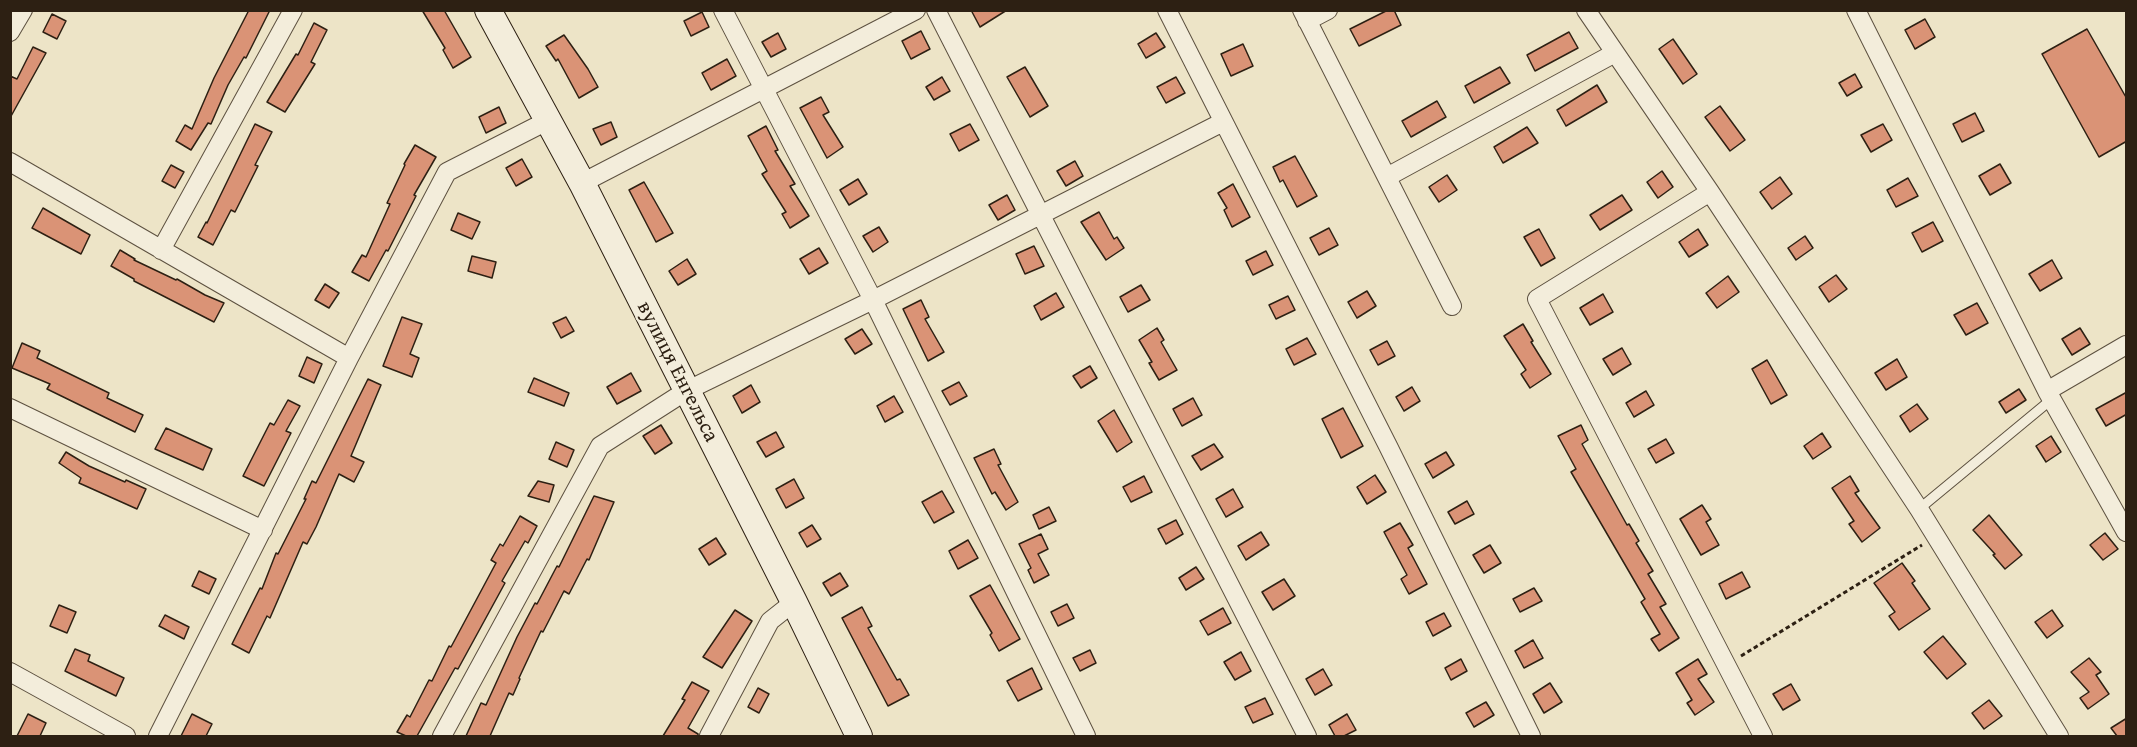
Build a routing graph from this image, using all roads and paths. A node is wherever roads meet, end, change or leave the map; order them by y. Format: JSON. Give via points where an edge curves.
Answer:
{"nodes":[{"id":1,"x":23,"y":10,"type":"edge"},
{"id":2,"x":293,"y":10,"type":"edge"},
{"id":3,"x":488,"y":10,"type":"edge"},
{"id":4,"x":723,"y":10,"type":"edge"},
{"id":5,"x":916,"y":10,"type":"edge"},
{"id":6,"x":936,"y":10,"type":"edge"},
{"id":7,"x":1167,"y":10,"type":"edge"},
{"id":8,"x":1328,"y":10,"type":"edge"},
{"id":9,"x":1586,"y":10,"type":"edge"},
{"id":10,"x":1856,"y":10,"type":"edge"},
{"id":11,"x":1305,"y":16,"type":"edge"},
{"id":12,"x":10,"y":32,"type":"edge"},
{"id":13,"x":1615,"y":53,"type":"junction"},
{"id":14,"x":763,"y":90,"type":"junction"},
{"id":15,"x":549,"y":120,"type":"junction"},
{"id":16,"x":1223,"y":122,"type":"junction"},
{"id":17,"x":10,"y":162,"type":"edge"},
{"id":18,"x":1387,"y":177,"type":"junction"},
{"id":19,"x":582,"y":183,"type":"junction"},
{"id":20,"x":1710,"y":192,"type":"junction"},
{"id":21,"x":1042,"y":215,"type":"junction"},
{"id":22,"x":161,"y":250,"type":"junction"},
{"id":23,"x":873,"y":300,"type":"junction"},
{"id":24,"x":1452,"y":306,"type":"dead end"},
{"id":25,"x":2127,"y":345,"type":"edge"},
{"id":26,"x":349,"y":358,"type":"junction"},
{"id":27,"x":686,"y":391,"type":"junction"},
{"id":28,"x":2049,"y":395,"type":"junction"},
{"id":29,"x":10,"y":408,"type":"edge"},
{"id":30,"x":1919,"y":509,"type":"junction"},
{"id":31,"x":263,"y":530,"type":"junction"},
{"id":32,"x":2127,"y":532,"type":"edge"},
{"id":33,"x":1935,"y":536,"type":"junction"},
{"id":34,"x":794,"y":602,"type":"junction"},
{"id":35,"x":1727,"y":665,"type":"junction"},
{"id":36,"x":10,"y":672,"type":"edge"},
{"id":37,"x":126,"y":736,"type":"edge"},
{"id":38,"x":158,"y":736,"type":"edge"},
{"id":39,"x":442,"y":736,"type":"edge"},
{"id":40,"x":709,"y":736,"type":"edge"},
{"id":41,"x":859,"y":736,"type":"edge"},
{"id":42,"x":1086,"y":736,"type":"edge"},
{"id":43,"x":1308,"y":736,"type":"edge"},
{"id":44,"x":1531,"y":736,"type":"edge"},
{"id":45,"x":1762,"y":736,"type":"edge"},
{"id":46,"x":2059,"y":736,"type":"edge"}],
"edges":[{"from":1,"to":12,"type":"street"},
{"from":2,"to":22,"type":"street"},
{"from":3,"to":15,"type":"street","name":"вулиця Енгельса"},
{"from":4,"to":14,"type":"street"},
{"from":5,"to":14,"type":"street"},
{"from":6,"to":21,"type":"street"},
{"from":7,"to":16,"type":"street"},
{"from":8,"to":11,"type":"street"},
{"from":9,"to":13,"type":"street"},
{"from":10,"to":28,"type":"street"},
{"from":11,"to":18,"type":"street"},
{"from":13,"to":18,"type":"street"},
{"from":13,"to":20,"type":"street"},
{"from":14,"to":19,"type":"street"},
{"from":14,"to":23,"type":"street"},
{"from":15,"to":19,"type":"street","name":"вулиця Енгельса"},
{"from":15,"to":26,"type":"street","via":[[447,172]]},
{"from":16,"to":21,"type":"street"},
{"from":16,"to":44,"type":"street"},
{"from":17,"to":22,"type":"street"},
{"from":18,"to":24,"type":"street"},
{"from":19,"to":27,"type":"street","name":"вулиця Енгельса"},
{"from":20,"to":30,"type":"street"},
{"from":20,"to":35,"type":"street","via":[[1537,299]]},
{"from":21,"to":23,"type":"street"},
{"from":21,"to":43,"type":"street"},
{"from":22,"to":26,"type":"street"},
{"from":23,"to":27,"type":"street"},
{"from":23,"to":42,"type":"street"},
{"from":25,"to":28,"type":"street"},
{"from":26,"to":31,"type":"street"},
{"from":27,"to":34,"type":"street","name":"вулиця Енгельса"},
{"from":27,"to":39,"type":"street","via":[[600,446]]},
{"from":28,"to":30,"type":"lane"},
{"from":28,"to":32,"type":"street"},
{"from":29,"to":31,"type":"street"},
{"from":30,"to":33,"type":"street"},
{"from":31,"to":38,"type":"street"},
{"from":33,"to":35,"type":"path"},
{"from":33,"to":46,"type":"street"},
{"from":34,"to":40,"type":"street","via":[[770,621]]},
{"from":34,"to":41,"type":"street","name":"вулиця Енгельса"},
{"from":35,"to":45,"type":"street"},
{"from":36,"to":37,"type":"street"}]}
